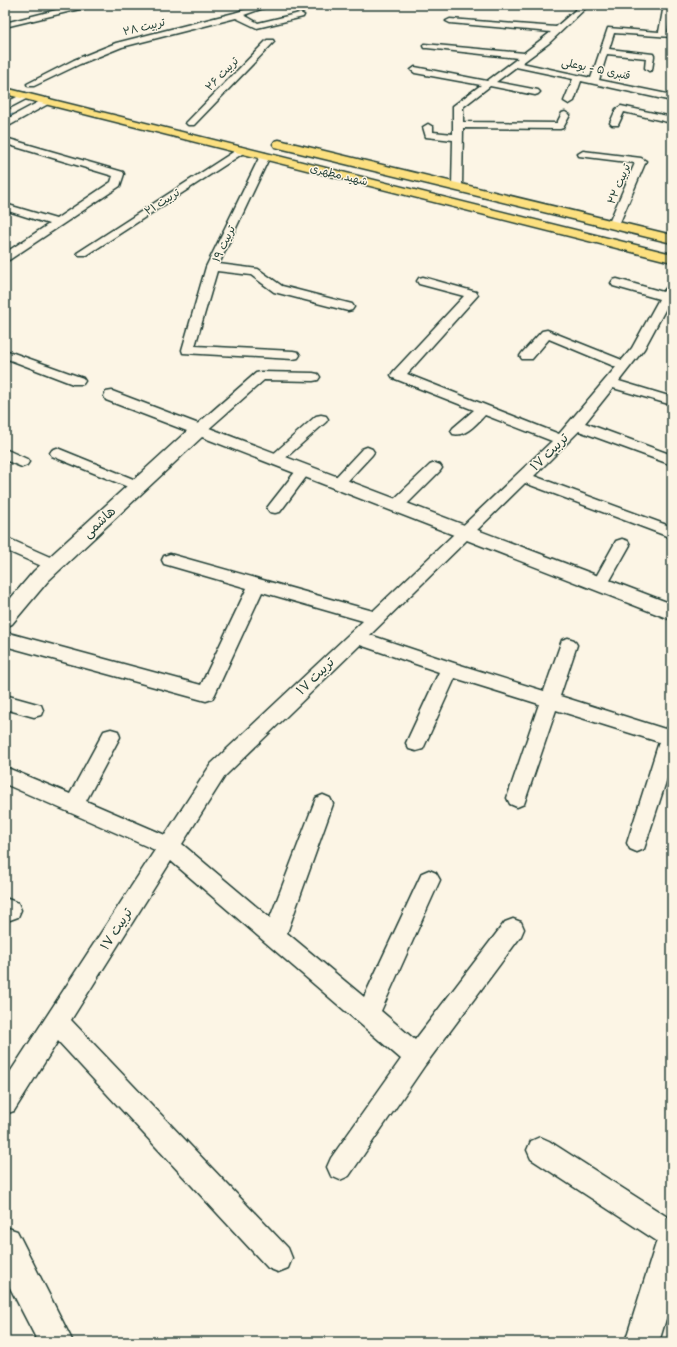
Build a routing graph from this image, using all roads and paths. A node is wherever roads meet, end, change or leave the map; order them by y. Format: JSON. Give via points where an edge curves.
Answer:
{"nodes":[{"id":1,"x":84,"y":5,"type":"edge"},
{"id":2,"x":268,"y":5,"type":"edge"},
{"id":3,"x":584,"y":5,"type":"edge"},
{"id":4,"x":668,"y":5,"type":"edge"},
{"id":5,"x":237,"y":15,"type":"junction"},
{"id":6,"x":300,"y":15,"type":"dead end"},
{"id":7,"x":450,"y":21,"type":"dead end"},
{"id":8,"x":5,"y":25,"type":"edge"},
{"id":9,"x":558,"y":30,"type":"junction"},
{"id":10,"x":663,"y":34,"type":"junction"},
{"id":11,"x":672,"y":35,"type":"edge"},
{"id":12,"x":270,"y":42,"type":"dead end"},
{"id":13,"x":427,"y":46,"type":"dead end"},
{"id":14,"x":604,"y":51,"type":"junction"},
{"id":15,"x":525,"y":56,"type":"junction"},
{"id":16,"x":515,"y":64,"type":"junction"},
{"id":17,"x":649,"y":68,"type":"dead end"},
{"id":18,"x":415,"y":70,"type":"dead end"},
{"id":19,"x":578,"y":78,"type":"junction"},
{"id":20,"x":18,"y":81,"type":"dead end"},
{"id":21,"x":594,"y":81,"type":"junction"},
{"id":22,"x":32,"y":84,"type":"junction"},
{"id":23,"x":489,"y":84,"type":"junction"},
{"id":24,"x":47,"y":88,"type":"dead end"},
{"id":25,"x":5,"y":91,"type":"edge"},
{"id":26,"x":535,"y":92,"type":"dead end"},
{"id":27,"x":25,"y":96,"type":"junction"},
{"id":28,"x":672,"y":98,"type":"edge"},
{"id":29,"x":46,"y":101,"type":"junction"},
{"id":30,"x":569,"y":101,"type":"dead end"},
{"id":31,"x":5,"y":107,"type":"edge"},
{"id":32,"x":565,"y":115,"type":"dead end"},
{"id":33,"x":176,"y":119,"type":"dead end"},
{"id":34,"x":668,"y":119,"type":"edge"},
{"id":35,"x":192,"y":123,"type":"junction"},
{"id":36,"x":615,"y":123,"type":"dead end"},
{"id":37,"x":5,"y":125,"type":"edge"},
{"id":38,"x":458,"y":125,"type":"junction"},
{"id":39,"x":207,"y":126,"type":"dead end"},
{"id":40,"x":428,"y":126,"type":"dead end"},
{"id":41,"x":655,"y":128,"type":"dead end"},
{"id":42,"x":458,"y":137,"type":"junction"},
{"id":43,"x":268,"y":141,"type":"dead end"},
{"id":44,"x":9,"y":142,"type":"dead end"},
{"id":45,"x":241,"y":150,"type":"junction"},
{"id":46,"x":584,"y":154,"type":"dead end"},
{"id":47,"x":265,"y":156,"type":"junction"},
{"id":48,"x":367,"y":165,"type":"junction"},
{"id":49,"x":352,"y":178,"type":"junction"},
{"id":50,"x":457,"y":187,"type":"junction"},
{"id":51,"x":5,"y":207,"type":"edge"},
{"id":52,"x":58,"y":223,"type":"junction"},
{"id":53,"x":614,"y":225,"type":"junction"},
{"id":54,"x":672,"y":239,"type":"edge"},
{"id":55,"x":11,"y":249,"type":"edge"},
{"id":56,"x":83,"y":253,"type":"dead end"},
{"id":57,"x":5,"y":258,"type":"edge"},
{"id":58,"x":672,"y":258,"type":"edge"},
{"id":59,"x":212,"y":267,"type":"junction"},
{"id":60,"x":423,"y":281,"type":"dead end"},
{"id":61,"x":617,"y":283,"type":"dead end"},
{"id":62,"x":667,"y":302,"type":"edge"},
{"id":63,"x":348,"y":307,"type":"dead end"},
{"id":64,"x":5,"y":354,"type":"edge"},
{"id":65,"x":293,"y":355,"type":"dead end"},
{"id":66,"x":526,"y":356,"type":"dead end"},
{"id":67,"x":625,"y":366,"type":"junction"},
{"id":68,"x":313,"y":377,"type":"dead end"},
{"id":69,"x":78,"y":381,"type":"dead end"},
{"id":70,"x":611,"y":383,"type":"junction"},
{"id":71,"x":112,"y":396,"type":"dead end"},
{"id":72,"x":672,"y":401,"type":"edge"},
{"id":73,"x":484,"y":409,"type":"junction"},
{"id":74,"x":321,"y":419,"type":"dead end"},
{"id":75,"x":576,"y":425,"type":"junction"},
{"id":76,"x":199,"y":430,"type":"junction"},
{"id":77,"x":458,"y":432,"type":"dead end"},
{"id":78,"x":561,"y":440,"type":"junction"},
{"id":79,"x":367,"y":452,"type":"dead end"},
{"id":80,"x":57,"y":453,"type":"dead end"},
{"id":81,"x":5,"y":454,"type":"edge"},
{"id":82,"x":276,"y":459,"type":"junction"},
{"id":83,"x":672,"y":460,"type":"edge"},
{"id":84,"x":22,"y":462,"type":"dead end"},
{"id":85,"x":435,"y":468,"type":"dead end"},
{"id":86,"x":304,"y":470,"type":"junction"},
{"id":87,"x":523,"y":477,"type":"junction"},
{"id":88,"x":338,"y":483,"type":"junction"},
{"id":89,"x":138,"y":486,"type":"junction"},
{"id":90,"x":396,"y":506,"type":"junction"},
{"id":91,"x":274,"y":508,"type":"dead end"},
{"id":92,"x":465,"y":533,"type":"junction"},
{"id":93,"x":672,"y":533,"type":"edge"},
{"id":94,"x":5,"y":542,"type":"edge"},
{"id":95,"x":622,"y":545,"type":"dead end"},
{"id":96,"x":170,"y":560,"type":"dead end"},
{"id":97,"x":53,"y":565,"type":"junction"},
{"id":98,"x":258,"y":584,"type":"junction"},
{"id":99,"x":600,"y":584,"type":"junction"},
{"id":100,"x":672,"y":612,"type":"edge"},
{"id":101,"x":376,"y":618,"type":"junction"},
{"id":102,"x":5,"y":619,"type":"edge"},
{"id":103,"x":356,"y":637,"type":"junction"},
{"id":104,"x":5,"y":639,"type":"edge"},
{"id":105,"x":568,"y":645,"type":"dead end"},
{"id":106,"x":450,"y":669,"type":"junction"},
{"id":107,"x":549,"y":701,"type":"junction"},
{"id":108,"x":5,"y":702,"type":"edge"},
{"id":109,"x":34,"y":710,"type":"dead end"},
{"id":110,"x":671,"y":736,"type":"edge"},
{"id":111,"x":111,"y":737,"type":"dead end"},
{"id":112,"x":416,"y":743,"type":"dead end"},
{"id":113,"x":5,"y":775,"type":"edge"},
{"id":114,"x":517,"y":798,"type":"dead end"},
{"id":115,"x":323,"y":804,"type":"dead end"},
{"id":116,"x":74,"y":805,"type":"junction"},
{"id":117,"x":638,"y":843,"type":"dead end"},
{"id":118,"x":169,"y":846,"type":"junction"},
{"id":119,"x":429,"y":880,"type":"dead end"},
{"id":120,"x":513,"y":929,"type":"dead end"},
{"id":121,"x":275,"y":936,"type":"junction"},
{"id":122,"x":367,"y":1015,"type":"junction"},
{"id":123,"x":56,"y":1022,"type":"junction"},
{"id":124,"x":417,"y":1057,"type":"junction"},
{"id":125,"x":5,"y":1102,"type":"edge"},
{"id":126,"x":540,"y":1150,"type":"dead end"},
{"id":127,"x":340,"y":1167,"type":"dead end"},
{"id":128,"x":672,"y":1236,"type":"edge"},
{"id":129,"x":5,"y":1243,"type":"edge"},
{"id":130,"x":672,"y":1243,"type":"edge"},
{"id":131,"x":278,"y":1258,"type":"dead end"},
{"id":132,"x":56,"y":1342,"type":"edge"},
{"id":133,"x":642,"y":1342,"type":"edge"}],
"edges":[{"from":1,"to":8,"type":"street"},
{"from":2,"to":5,"type":"street","name":"تربیت ۲۸"},
{"from":3,"to":9,"type":"street"},
{"from":4,"to":10,"type":"street"},
{"from":5,"to":6,"type":"street","via":[[257,26]]},
{"from":5,"to":22,"type":"street","name":"تربیت ۲۸","via":[[119,45]]},
{"from":7,"to":9,"type":"street"},
{"from":9,"to":15,"type":"street"},
{"from":10,"to":11,"type":"street"},
{"from":10,"to":14,"type":"street","via":[[619,27],[610,30]]},
{"from":12,"to":35,"type":"street","name":"تربیت ۲۶"},
{"from":13,"to":15,"type":"street"},
{"from":14,"to":17,"type":"street","via":[[650,56]]},
{"from":14,"to":21,"type":"street"},
{"from":15,"to":16,"type":"street"},
{"from":16,"to":19,"type":"street","name":"قنبری ۵ - بوعلی"},
{"from":16,"to":23,"type":"street"},
{"from":18,"to":23,"type":"street"},
{"from":19,"to":21,"type":"street","name":"قنبری ۵ - بوعلی"},
{"from":19,"to":30,"type":"street"},
{"from":20,"to":22,"type":"main road"},
{"from":21,"to":28,"type":"street","name":"قنبری ۵ - بوعلی"},
{"from":22,"to":24,"type":"main road"},
{"from":23,"to":26,"type":"street"},
{"from":23,"to":38,"type":"street","via":[[458,106]]},
{"from":25,"to":27,"type":"main road","name":"شهید مطهری"},
{"from":27,"to":29,"type":"main road","name":"شهید مطهری"},
{"from":27,"to":31,"type":"street"},
{"from":29,"to":37,"type":"street"},
{"from":29,"to":45,"type":"main road","name":"شهید مطهری"},
{"from":32,"to":38,"type":"street","via":[[560,126]]},
{"from":33,"to":35,"type":"main road"},
{"from":34,"to":36,"type":"street","via":[[621,109]]},
{"from":34,"to":41,"type":"street"},
{"from":35,"to":39,"type":"main road"},
{"from":38,"to":42,"type":"street"},
{"from":40,"to":42,"type":"street","via":[[429,135]]},
{"from":42,"to":50,"type":"street"},
{"from":43,"to":48,"type":"main road","name":"شهید مطهری"},
{"from":44,"to":52,"type":"street","via":[[119,174],[116,184]]},
{"from":45,"to":47,"type":"main road","name":"شهید مطهری"},
{"from":45,"to":56,"type":"street","name":"تربیت ۲۱"},
{"from":46,"to":53,"type":"street","name":"تربیت ۲۲","via":[[641,162]]},
{"from":47,"to":49,"type":"main road","name":"شهید مطهری"},
{"from":47,"to":59,"type":"street","name":"تربیت ۱۹"},
{"from":48,"to":49,"type":"main road"},
{"from":48,"to":50,"type":"main road","name":"شهید مطهری"},
{"from":49,"to":58,"type":"main road","name":"شهید مطهری"},
{"from":50,"to":53,"type":"main road","name":"شهید مطهری"},
{"from":51,"to":52,"type":"street"},
{"from":52,"to":55,"type":"street"},
{"from":53,"to":54,"type":"main road","name":"شهید مطهری"},
{"from":55,"to":57,"type":"street"},
{"from":59,"to":63,"type":"street","name":"تربیت ۱۹","via":[[254,272],[278,289]]},
{"from":59,"to":65,"type":"street","via":[[188,350]]},
{"from":60,"to":73,"type":"street","via":[[472,295],[398,375]]},
{"from":61,"to":62,"type":"street"},
{"from":62,"to":67,"type":"street","name":"تربیت ۱۷"},
{"from":64,"to":69,"type":"street"},
{"from":66,"to":67,"type":"street","via":[[547,334]]},
{"from":67,"to":70,"type":"street","name":"تربیت ۱۷"},
{"from":68,"to":76,"type":"street","via":[[261,376]]},
{"from":70,"to":72,"type":"street"},
{"from":70,"to":75,"type":"street","name":"تربیت ۱۷"},
{"from":71,"to":76,"type":"street"},
{"from":73,"to":77,"type":"street"},
{"from":73,"to":78,"type":"street"},
{"from":74,"to":82,"type":"street"},
{"from":75,"to":78,"type":"street","name":"تربیت ۱۷"},
{"from":75,"to":83,"type":"street"},
{"from":76,"to":82,"type":"street"},
{"from":76,"to":89,"type":"street","name":"هاشمی"},
{"from":78,"to":87,"type":"street","name":"تربیت ۱۷"},
{"from":79,"to":88,"type":"street"},
{"from":80,"to":89,"type":"street"},
{"from":81,"to":84,"type":"street"},
{"from":82,"to":86,"type":"street"},
{"from":85,"to":90,"type":"street"},
{"from":86,"to":88,"type":"street"},
{"from":86,"to":91,"type":"street"},
{"from":87,"to":92,"type":"street","name":"تربیت ۱۷"},
{"from":87,"to":93,"type":"street"},
{"from":88,"to":90,"type":"street"},
{"from":89,"to":97,"type":"street","name":"هاشمی"},
{"from":90,"to":92,"type":"street"},
{"from":92,"to":99,"type":"street"},
{"from":92,"to":101,"type":"street","name":"تربیت ۱۷"},
{"from":94,"to":97,"type":"street"},
{"from":95,"to":99,"type":"street"},
{"from":96,"to":98,"type":"street"},
{"from":97,"to":102,"type":"street","name":"هاشمی"},
{"from":98,"to":101,"type":"street"},
{"from":98,"to":104,"type":"street","via":[[206,694]]},
{"from":99,"to":100,"type":"street"},
{"from":101,"to":103,"type":"street","name":"تربیت ۱۷"},
{"from":103,"to":106,"type":"street"},
{"from":103,"to":118,"type":"street","name":"تربیت ۱۷","via":[[218,770]]},
{"from":105,"to":107,"type":"street"},
{"from":106,"to":107,"type":"street"},
{"from":106,"to":112,"type":"street"},
{"from":107,"to":110,"type":"street"},
{"from":107,"to":114,"type":"street"},
{"from":108,"to":109,"type":"street"},
{"from":110,"to":117,"type":"street"},
{"from":111,"to":116,"type":"street"},
{"from":113,"to":116,"type":"street"},
{"from":115,"to":121,"type":"street"},
{"from":116,"to":118,"type":"street"},
{"from":118,"to":121,"type":"street"},
{"from":118,"to":123,"type":"street","name":"تربیت ۱۷"},
{"from":119,"to":122,"type":"street"},
{"from":120,"to":124,"type":"street"},
{"from":121,"to":122,"type":"street"},
{"from":122,"to":124,"type":"street"},
{"from":123,"to":125,"type":"street","name":"تربیت ۱۷"},
{"from":123,"to":131,"type":"street"},
{"from":124,"to":127,"type":"street"},
{"from":126,"to":128,"type":"street"},
{"from":129,"to":132,"type":"street"},
{"from":130,"to":133,"type":"street"}]}
